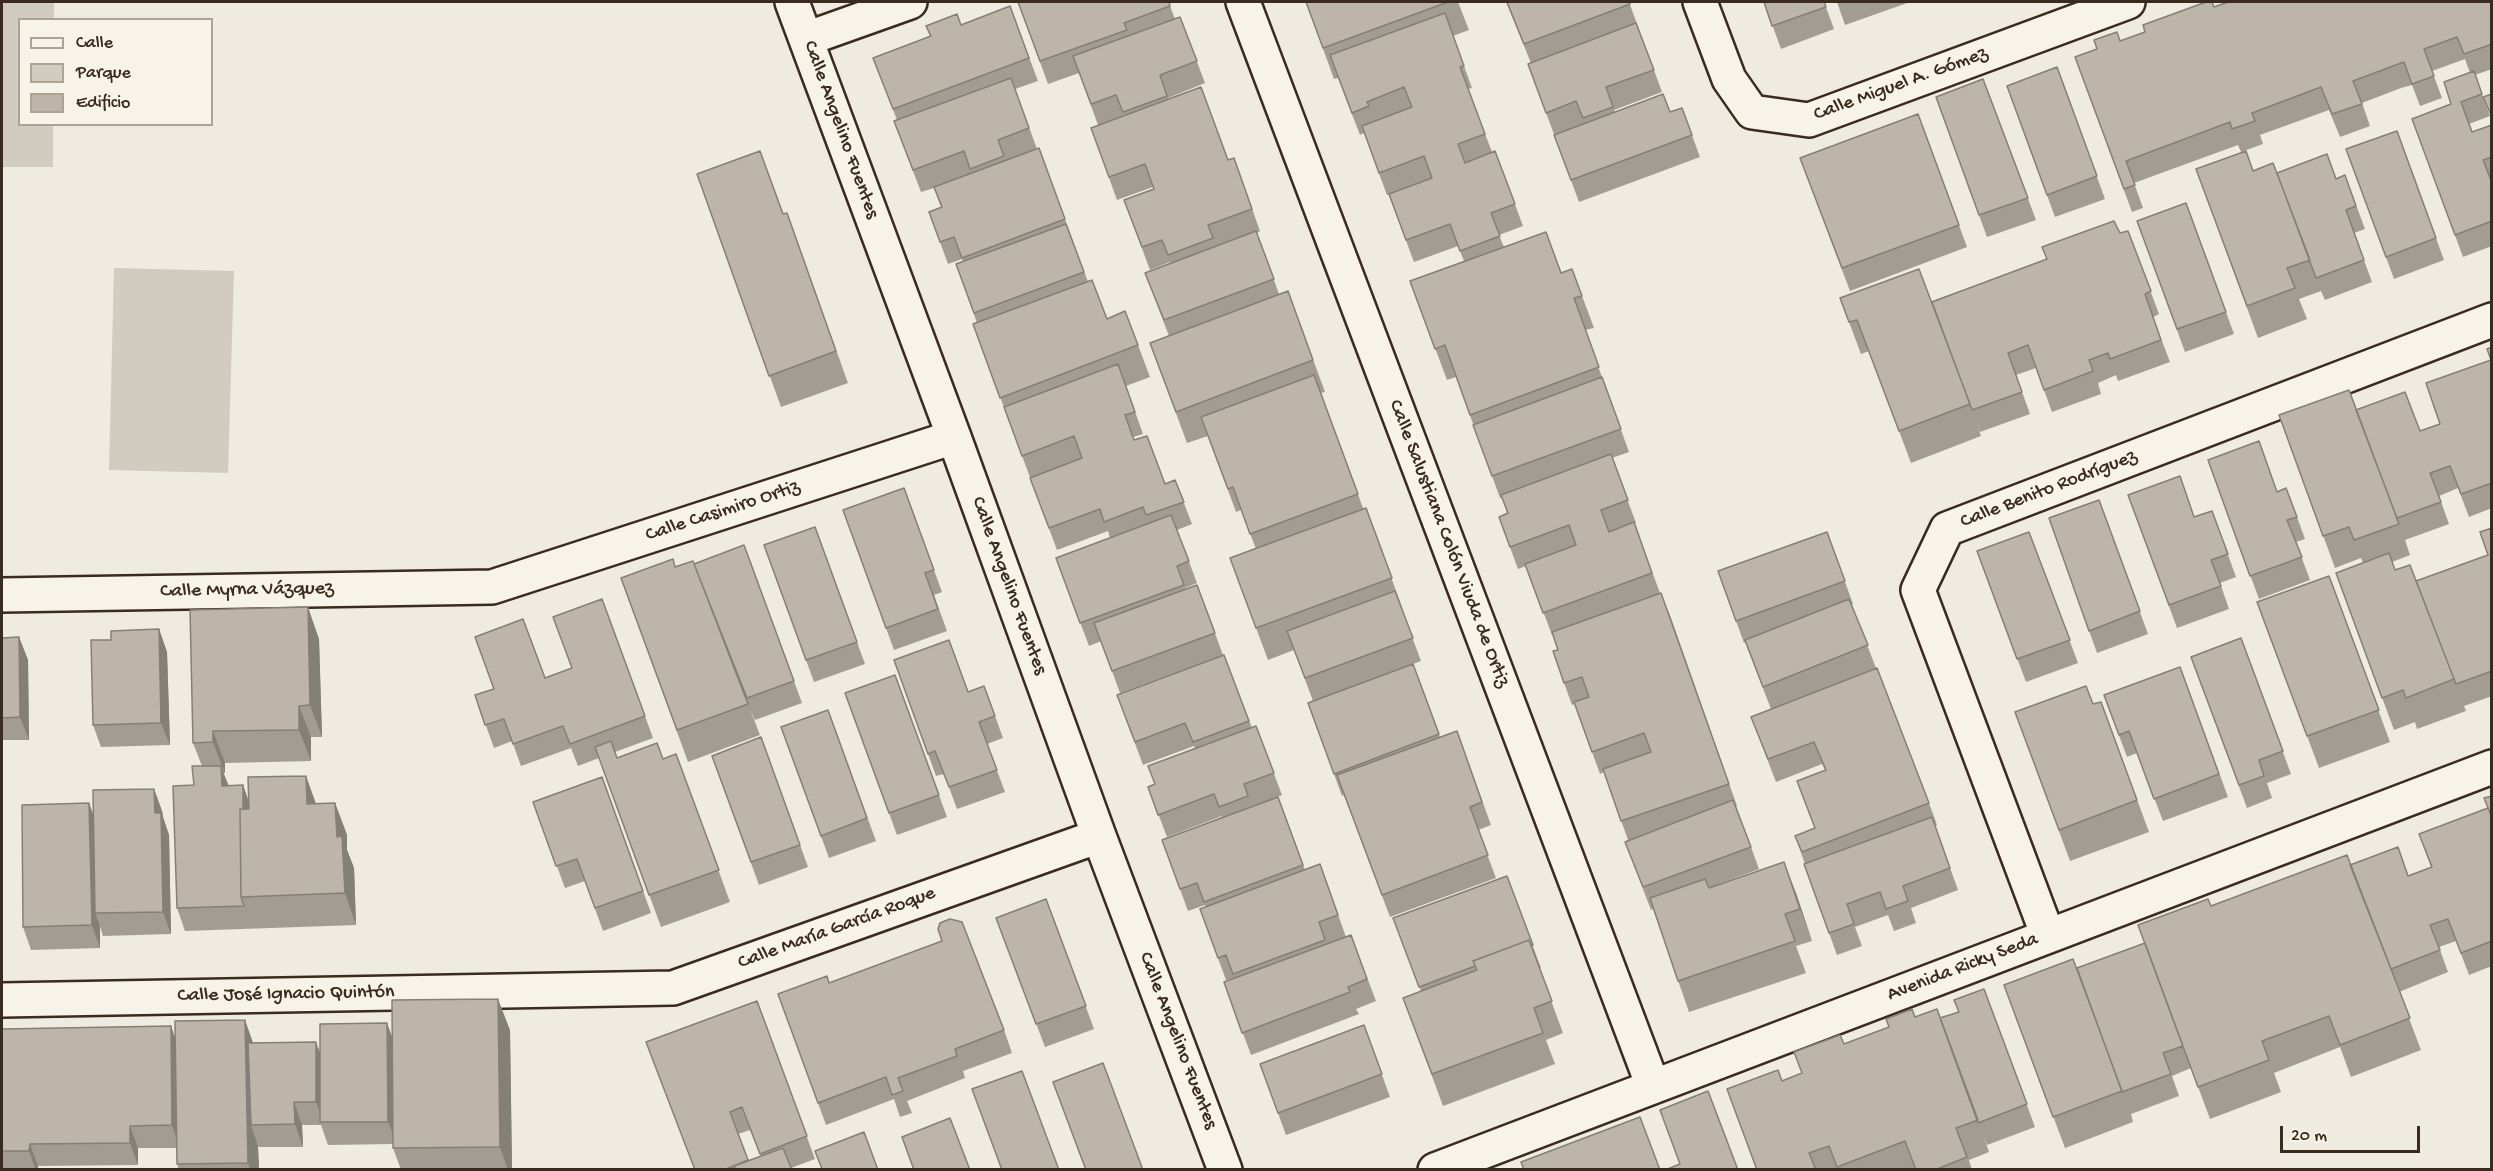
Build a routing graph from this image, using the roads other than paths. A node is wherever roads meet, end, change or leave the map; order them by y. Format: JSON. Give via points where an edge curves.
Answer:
{"nodes":[{"id":1,"x":792,"y":2,"type":"edge"},
{"id":2,"x":910,"y":2,"type":"edge"},
{"id":3,"x":1243,"y":2,"type":"edge"},
{"id":4,"x":1700,"y":2,"type":"edge"},
{"id":5,"x":2128,"y":2,"type":"edge"},
{"id":6,"x":806,"y":39,"type":"junction"},
{"id":7,"x":2492,"y":320,"type":"edge"},
{"id":8,"x":954,"y":437,"type":"junction"},
{"id":9,"x":492,"y":586,"type":"joint"},
{"id":10,"x":2,"y":595,"type":"edge"},
{"id":11,"x":2492,"y":767,"type":"edge"},
{"id":12,"x":1099,"y":836,"type":"junction"},
{"id":13,"x":2048,"y":936,"type":"junction"},
{"id":14,"x":570,"y":989,"type":"joint"},
{"id":15,"x":2,"y":1000,"type":"edge"},
{"id":16,"x":1653,"y":1086,"type":"junction"},
{"id":17,"x":1225,"y":1170,"type":"edge"},
{"id":18,"x":1435,"y":1170,"type":"edge"}],
"edges":[{"from":1,"to":6,"type":"street","name":"Calle Angelino Fuentes"},
{"from":2,"to":6,"type":"street"},
{"from":3,"to":16,"type":"street","name":"Calle Salustiana Colón Viuda de Ortiz"},
{"from":4,"to":5,"type":"street","name":"Calle Miguel A. Gómez","via":[[1729,79],[1752,112],[1809,120]]},
{"from":6,"to":8,"type":"street","name":"Calle Angelino Fuentes"},
{"from":7,"to":13,"type":"street","name":"Calle Benito Rodríguez","via":[[1947,529],[1918,590]]},
{"from":8,"to":9,"type":"street","name":"Calle Casimiro Ortiz"},
{"from":8,"to":12,"type":"street","name":"Calle Angelino Fuentes"},
{"from":9,"to":10,"type":"street","name":"Calle Myrna Vázquez"},
{"from":11,"to":13,"type":"street","name":"Avenida Ricky Seda"},
{"from":12,"to":14,"type":"street","name":"Calle María García Roque","via":[[673,988]]},
{"from":12,"to":17,"type":"street","name":"Calle Angelino Fuentes"},
{"from":13,"to":16,"type":"street","name":"Avenida Ricky Seda"},
{"from":14,"to":15,"type":"street","name":"Calle José Ignacio Quintón"},
{"from":16,"to":18,"type":"street","name":"Avenida Ricky Seda"}]}
